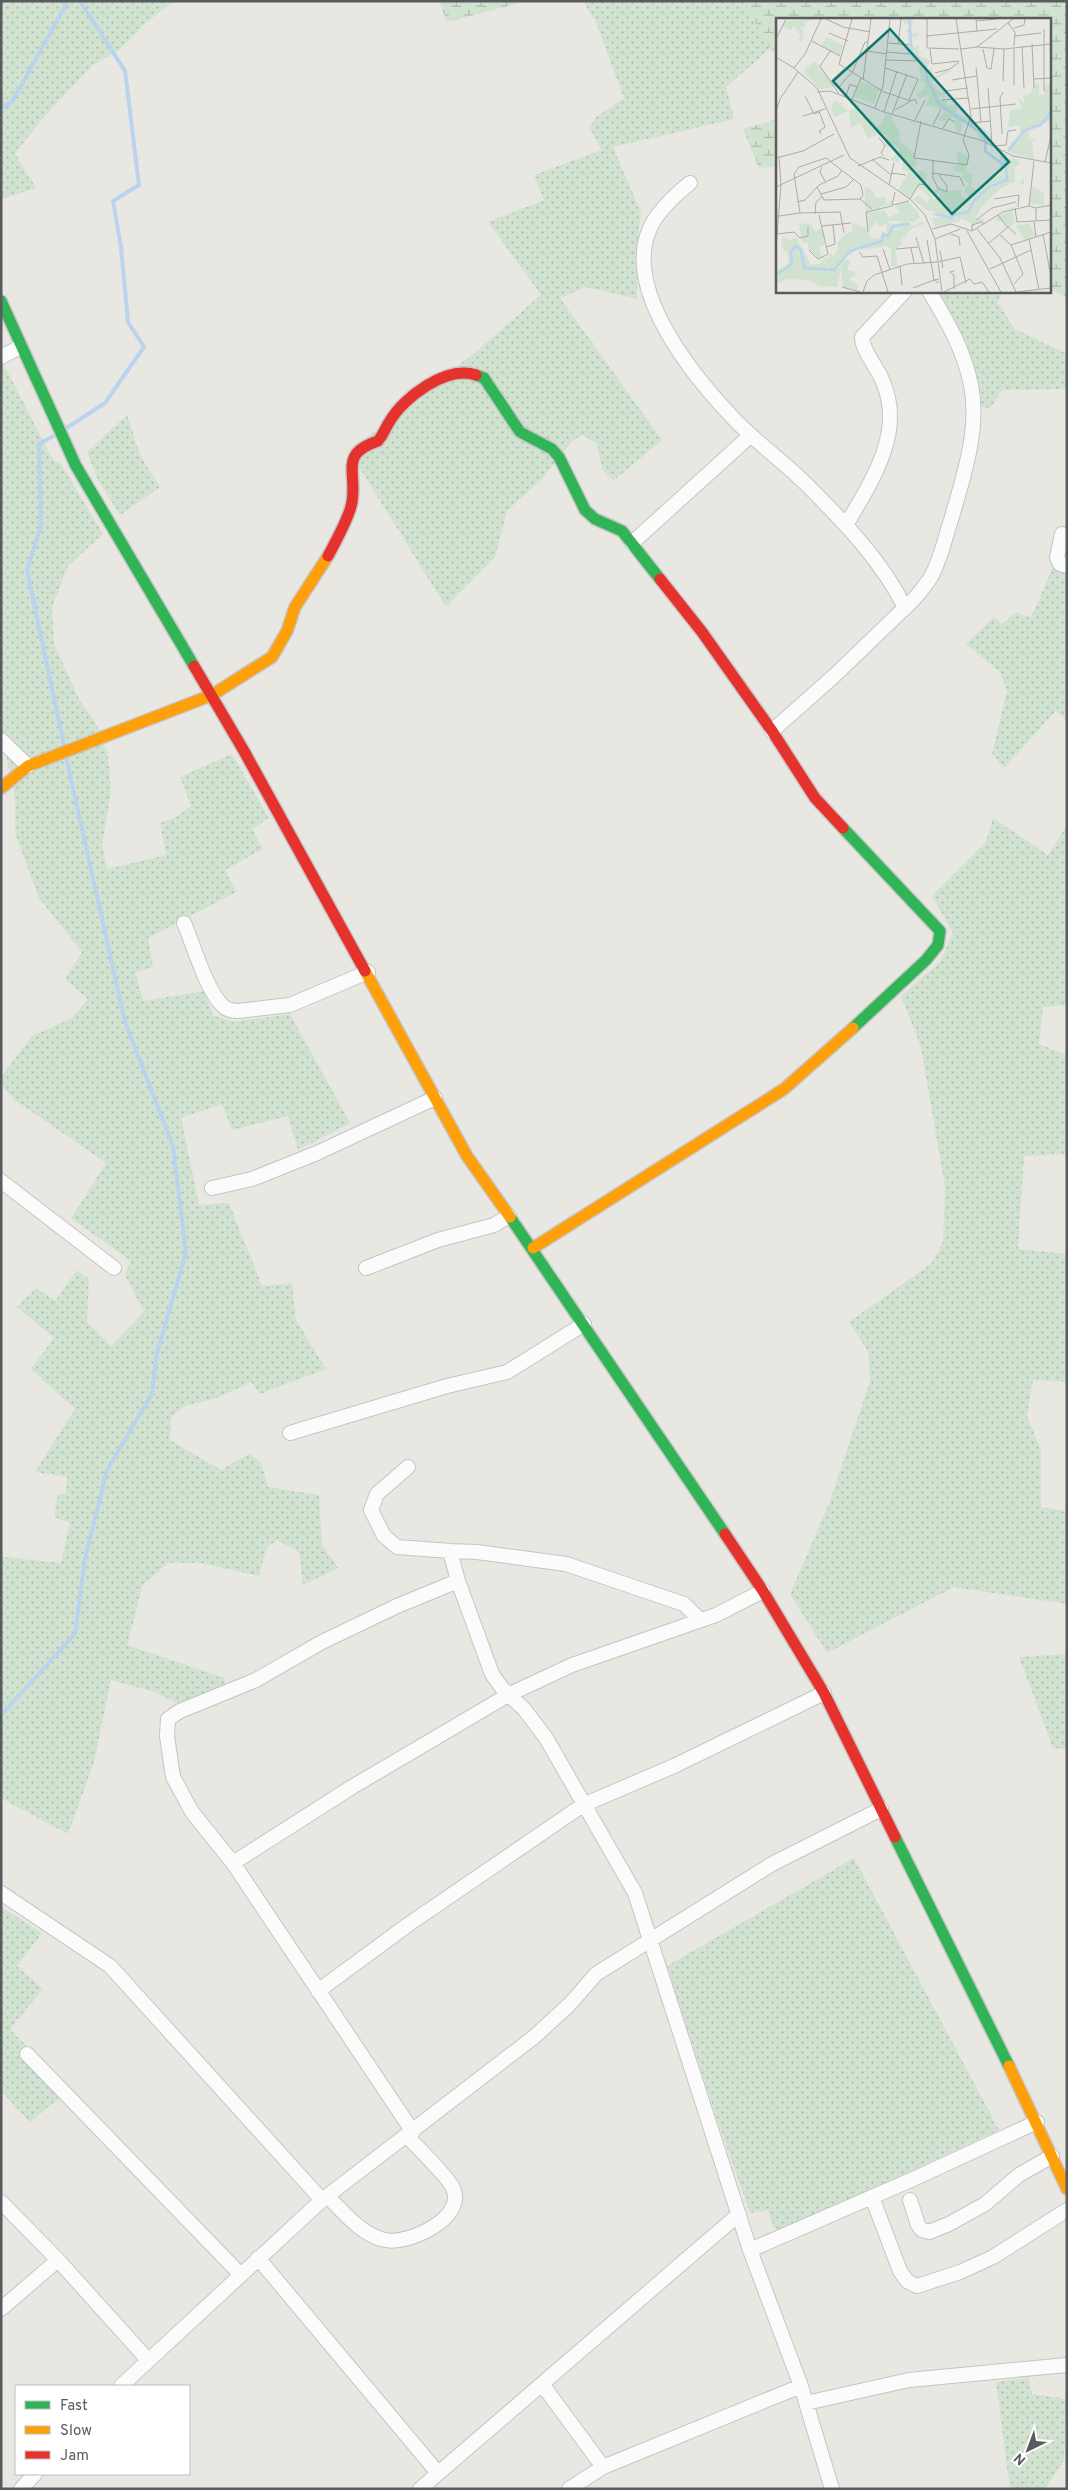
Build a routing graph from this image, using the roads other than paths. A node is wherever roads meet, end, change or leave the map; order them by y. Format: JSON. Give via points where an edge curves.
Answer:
{"nodes":[{"id":1,"x":690,"y":183,"type":"dead end"},
{"id":2,"x":904,"y":292,"type":"edge"},
{"id":3,"x":930,"y":292,"type":"edge"},
{"id":4,"x":1,"y":302,"type":"edge"},
{"id":5,"x":20,"y":347,"type":"junction"},
{"id":6,"x":1,"y":357,"type":"edge"},
{"id":7,"x":751,"y":436,"type":"junction"},
{"id":8,"x":846,"y":524,"type":"junction"},
{"id":9,"x":1062,"y":534,"type":"dead end"},
{"id":10,"x":632,"y":543,"type":"junction"},
{"id":11,"x":1067,"y":566,"type":"edge"},
{"id":12,"x":905,"y":608,"type":"junction"},
{"id":13,"x":212,"y":695,"type":"junction"},
{"id":14,"x":772,"y":730,"type":"junction"},
{"id":15,"x":1,"y":740,"type":"edge"},
{"id":16,"x":28,"y":766,"type":"junction"},
{"id":17,"x":1,"y":788,"type":"edge"},
{"id":18,"x":184,"y":923,"type":"dead end"},
{"id":19,"x":368,"y":972,"type":"junction"},
{"id":20,"x":436,"y":1098,"type":"junction"},
{"id":21,"x":1,"y":1181,"type":"edge"},
{"id":22,"x":212,"y":1188,"type":"dead end"},
{"id":23,"x":510,"y":1216,"type":"junction"},
{"id":24,"x":533,"y":1248,"type":"junction"},
{"id":25,"x":114,"y":1268,"type":"dead end"},
{"id":26,"x":366,"y":1268,"type":"dead end"},
{"id":27,"x":584,"y":1324,"type":"junction"},
{"id":28,"x":290,"y":1434,"type":"dead end"},
{"id":29,"x":408,"y":1467,"type":"dead end"},
{"id":30,"x":450,"y":1551,"type":"junction"},
{"id":31,"x":458,"y":1581,"type":"junction"},
{"id":32,"x":763,"y":1591,"type":"junction"},
{"id":33,"x":700,"y":1620,"type":"junction"},
{"id":34,"x":824,"y":1693,"type":"junction"},
{"id":35,"x":510,"y":1694,"type":"junction"},
{"id":36,"x":583,"y":1805,"type":"junction"},
{"id":37,"x":881,"y":1809,"type":"junction"},
{"id":38,"x":233,"y":1863,"type":"junction"},
{"id":39,"x":1,"y":1893,"type":"edge"},
{"id":40,"x":650,"y":1940,"type":"junction"},
{"id":41,"x":318,"y":1991,"type":"junction"},
{"id":42,"x":27,"y":2054,"type":"dead end"},
{"id":43,"x":1037,"y":2122,"type":"junction"},
{"id":44,"x":410,"y":2134,"type":"junction"},
{"id":45,"x":1052,"y":2156,"type":"junction"},
{"id":46,"x":1067,"y":2189,"type":"edge"},
{"id":47,"x":872,"y":2197,"type":"junction"},
{"id":48,"x":325,"y":2198,"type":"junction"},
{"id":49,"x":910,"y":2200,"type":"dead end"},
{"id":50,"x":1,"y":2202,"type":"edge"},
{"id":51,"x":1067,"y":2210,"type":"edge"},
{"id":52,"x":738,"y":2214,"type":"junction"},
{"id":53,"x":750,"y":2250,"type":"junction"},
{"id":54,"x":258,"y":2258,"type":"junction"},
{"id":55,"x":58,"y":2260,"type":"junction"},
{"id":56,"x":241,"y":2275,"type":"junction"},
{"id":57,"x":1,"y":2309,"type":"edge"},
{"id":58,"x":148,"y":2360,"type":"junction"},
{"id":59,"x":1067,"y":2365,"type":"edge"},
{"id":60,"x":542,"y":2384,"type":"junction"},
{"id":61,"x":122,"y":2385,"type":"edge"},
{"id":62,"x":801,"y":2386,"type":"junction"},
{"id":63,"x":806,"y":2403,"type":"junction"},
{"id":64,"x":603,"y":2467,"type":"junction"},
{"id":65,"x":438,"y":2473,"type":"junction"},
{"id":66,"x":34,"y":2475,"type":"edge"},
{"id":67,"x":21,"y":2489,"type":"edge"},
{"id":68,"x":420,"y":2489,"type":"edge"},
{"id":69,"x":569,"y":2489,"type":"edge"},
{"id":70,"x":832,"y":2489,"type":"edge"}],
"edges":[{"from":1,"to":7,"type":"street","via":[[674,197],[650,228],[645,245],[649,294],[668,334],[693,369]]},
{"from":2,"to":8,"type":"street","via":[[862,337],[887,393],[889,431],[881,463]]},
{"from":3,"to":12,"type":"street","via":[[965,360],[973,401],[973,421],[965,473],[938,563],[924,588]]},
{"from":4,"to":5,"type":"street"},
{"from":5,"to":6,"type":"street"},
{"from":5,"to":13,"type":"street","via":[[76,466]]},
{"from":7,"to":8,"type":"street"},
{"from":7,"to":10,"type":"street"},
{"from":8,"to":12,"type":"street","via":[[893,584]]},
{"from":9,"to":11,"type":"street","via":[[1057,557],[1060,564]]},
{"from":10,"to":13,"type":"street","via":[[622,531],[595,519],[586,510],[559,457],[552,449],[520,432],[484,378],[474,373],[442,378],[424,386],[390,420],[378,441],[363,446],[357,452],[352,462],[352,503],[329,554],[295,607],[276,652]]},
{"from":10,"to":14,"type":"street","via":[[702,632]]},
{"from":12,"to":14,"type":"street"},
{"from":13,"to":16,"type":"street"},
{"from":13,"to":19,"type":"street"},
{"from":14,"to":24,"type":"street","via":[[815,798],[940,931],[938,945],[862,1021],[784,1089]]},
{"from":15,"to":16,"type":"street"},
{"from":16,"to":17,"type":"street"},
{"from":18,"to":19,"type":"street","via":[[211,988],[222,1006],[230,1010],[290,1004]]},
{"from":19,"to":20,"type":"street"},
{"from":20,"to":22,"type":"street","via":[[317,1153],[252,1179]]},
{"from":20,"to":23,"type":"street","via":[[466,1156]]},
{"from":21,"to":25,"type":"street"},
{"from":23,"to":24,"type":"street"},
{"from":23,"to":26,"type":"street","via":[[494,1225],[438,1240]]},
{"from":24,"to":27,"type":"street"},
{"from":27,"to":28,"type":"street","via":[[497,1376],[447,1386]]},
{"from":27,"to":32,"type":"street"},
{"from":29,"to":30,"type":"street","via":[[386,1485],[371,1510],[389,1542],[397,1547]]},
{"from":30,"to":31,"type":"street"},
{"from":30,"to":33,"type":"street","via":[[566,1564],[684,1604]]},
{"from":31,"to":35,"type":"street","via":[[492,1674]]},
{"from":31,"to":38,"type":"street","via":[[322,1642],[256,1680],[168,1719],[173,1776],[192,1812]]},
{"from":32,"to":33,"type":"street"},
{"from":32,"to":34,"type":"street"},
{"from":33,"to":35,"type":"street","via":[[572,1664]]},
{"from":34,"to":36,"type":"street","via":[[674,1766]]},
{"from":34,"to":37,"type":"street"},
{"from":35,"to":36,"type":"street","via":[[546,1738]]},
{"from":35,"to":38,"type":"street","via":[[352,1787]]},
{"from":36,"to":40,"type":"street","via":[[635,1893]]},
{"from":36,"to":41,"type":"street","via":[[409,1924]]},
{"from":37,"to":40,"type":"street","via":[[772,1864]]},
{"from":37,"to":43,"type":"street"},
{"from":38,"to":41,"type":"street"},
{"from":39,"to":48,"type":"street","via":[[110,1966]]},
{"from":40,"to":44,"type":"street","via":[[596,1974],[570,2004],[534,2037]]},
{"from":40,"to":52,"type":"street"},
{"from":41,"to":44,"type":"street"},
{"from":42,"to":56,"type":"street"},
{"from":43,"to":45,"type":"street"},
{"from":43,"to":47,"type":"street"},
{"from":44,"to":48,"type":"street"},
{"from":44,"to":48,"type":"street","via":[[453,2188],[456,2203],[450,2214],[435,2226],[401,2241],[385,2240],[363,2230]]},
{"from":45,"to":46,"type":"street"},
{"from":45,"to":49,"type":"street","via":[[1019,2175],[978,2208],[928,2232],[918,2225]]},
{"from":47,"to":51,"type":"street","via":[[900,2271],[907,2281],[918,2286],[993,2257]]},
{"from":47,"to":53,"type":"street"},
{"from":48,"to":54,"type":"street"},
{"from":50,"to":55,"type":"street"},
{"from":52,"to":53,"type":"street"},
{"from":52,"to":60,"type":"street"},
{"from":53,"to":62,"type":"street"},
{"from":54,"to":56,"type":"street"},
{"from":54,"to":65,"type":"street"},
{"from":55,"to":57,"type":"street"},
{"from":55,"to":58,"type":"street"},
{"from":56,"to":58,"type":"street"},
{"from":58,"to":61,"type":"street"},
{"from":59,"to":63,"type":"street","via":[[909,2380]]},
{"from":60,"to":64,"type":"street"},
{"from":60,"to":65,"type":"street"},
{"from":62,"to":63,"type":"street"},
{"from":62,"to":64,"type":"street"},
{"from":63,"to":70,"type":"street"},
{"from":64,"to":69,"type":"street"},
{"from":65,"to":68,"type":"street"},
{"from":66,"to":67,"type":"street"}]}
